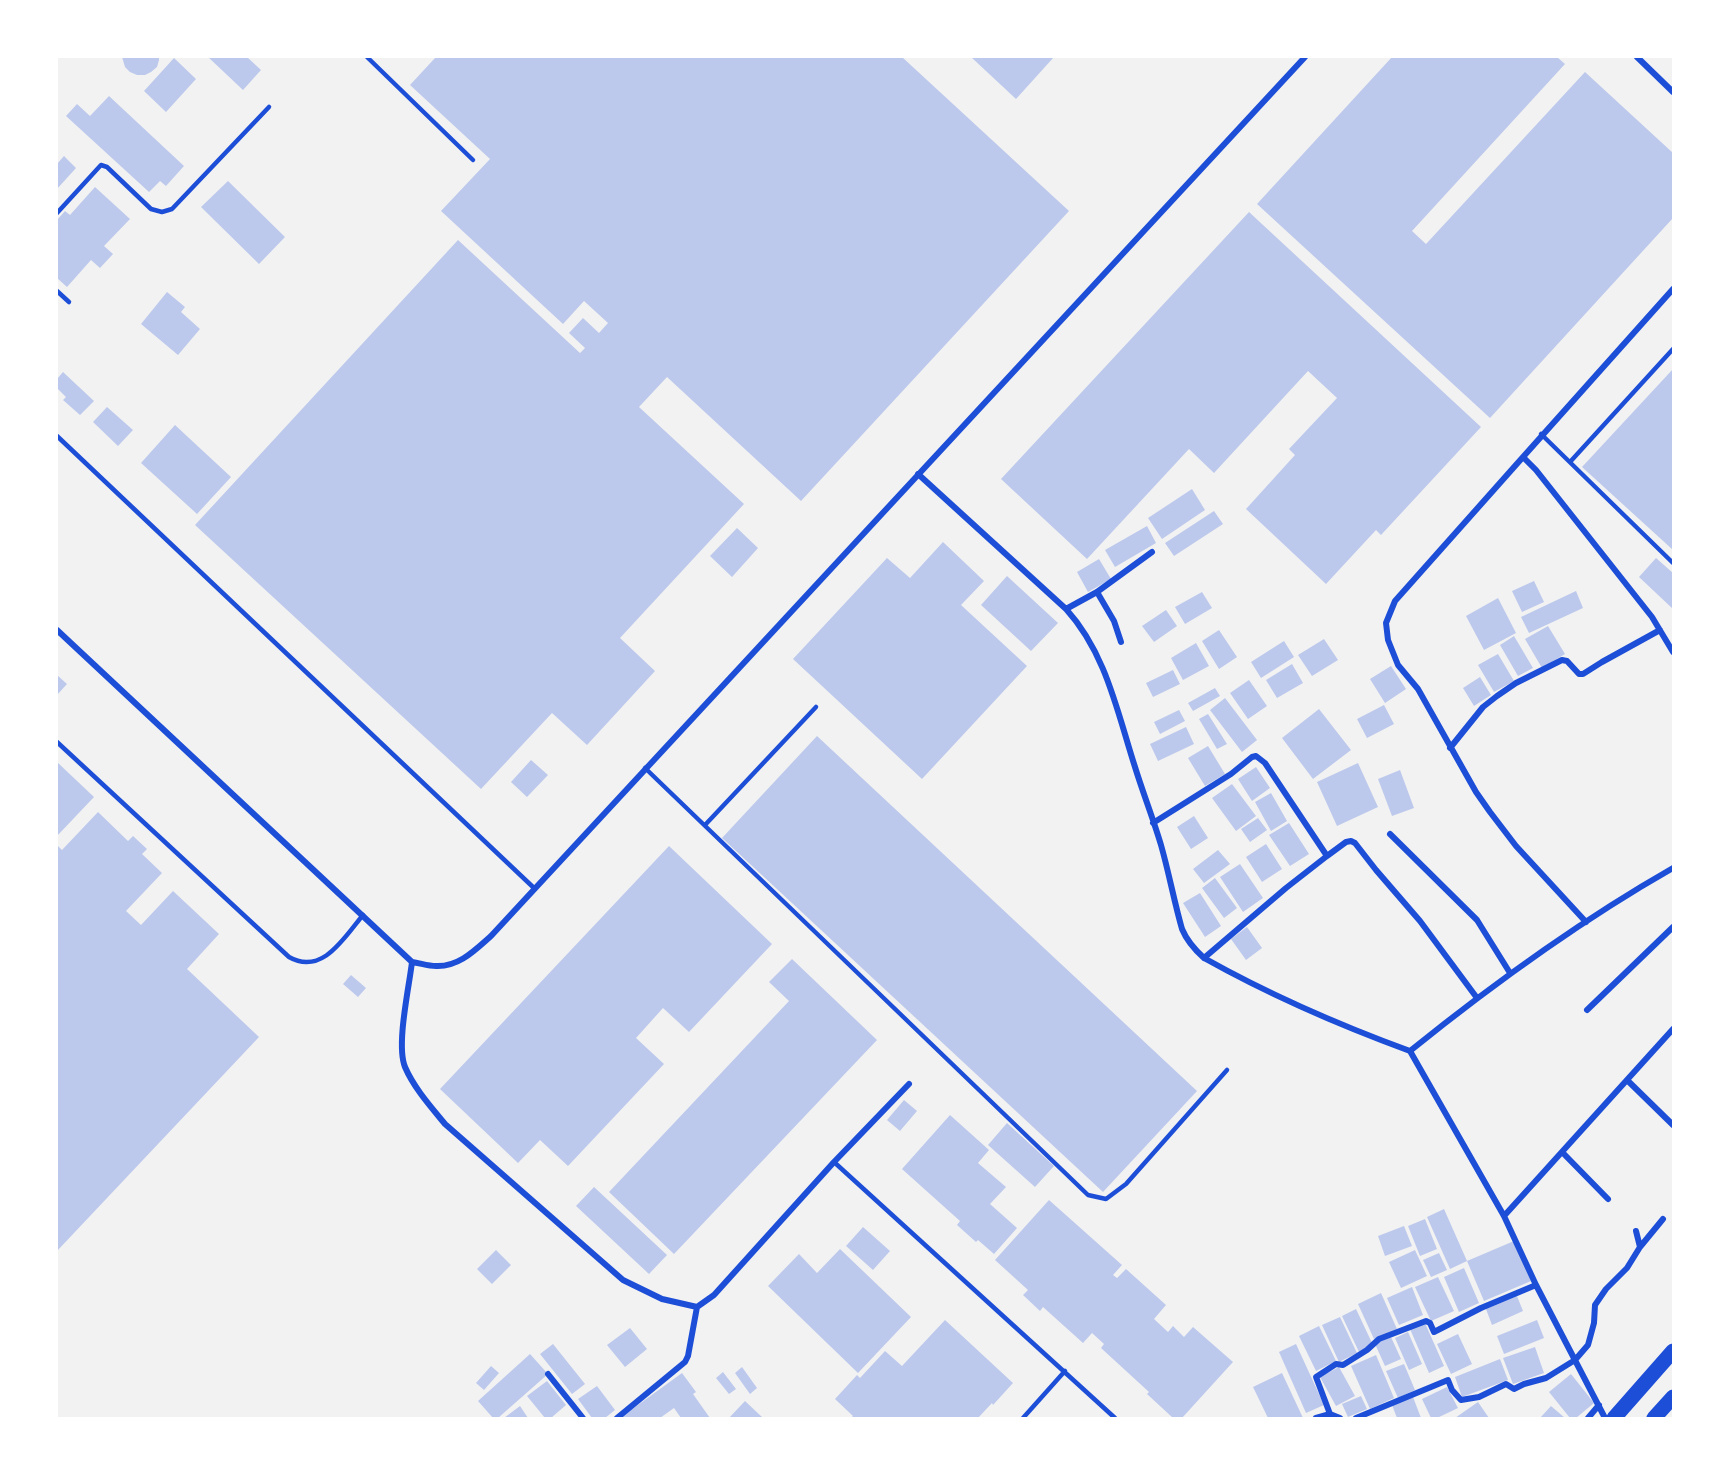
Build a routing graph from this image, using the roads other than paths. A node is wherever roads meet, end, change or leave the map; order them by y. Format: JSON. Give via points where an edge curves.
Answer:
{"nodes":[{"id":1,"x":367,"y":57,"type":"edge"},
{"id":2,"x":1305,"y":57,"type":"edge"},
{"id":3,"x":1636,"y":57,"type":"edge"},
{"id":4,"x":1673,"y":92,"type":"edge"},
{"id":5,"x":269,"y":107,"type":"dead end"},
{"id":6,"x":473,"y":160,"type":"dead end"},
{"id":7,"x":57,"y":213,"type":"edge"},
{"id":8,"x":1673,"y":289,"type":"edge"},
{"id":9,"x":57,"y":291,"type":"edge"},
{"id":10,"x":69,"y":302,"type":"dead end"},
{"id":11,"x":1673,"y":349,"type":"edge"},
{"id":12,"x":1541,"y":434,"type":"junction"},
{"id":13,"x":57,"y":436,"type":"edge"},
{"id":14,"x":1523,"y":457,"type":"junction"},
{"id":15,"x":1570,"y":462,"type":"junction"},
{"id":16,"x":918,"y":474,"type":"junction"},
{"id":17,"x":1152,"y":552,"type":"dead end"},
{"id":18,"x":1673,"y":564,"type":"edge"},
{"id":19,"x":1097,"y":592,"type":"junction"},
{"id":20,"x":1066,"y":609,"type":"junction"},
{"id":21,"x":57,"y":630,"type":"edge"},
{"id":22,"x":1660,"y":630,"type":"junction"},
{"id":23,"x":1121,"y":642,"type":"dead end"},
{"id":24,"x":1673,"y":652,"type":"edge"},
{"id":25,"x":816,"y":707,"type":"dead end"},
{"id":26,"x":57,"y":742,"type":"edge"},
{"id":27,"x":1450,"y":748,"type":"junction"},
{"id":28,"x":645,"y":768,"type":"junction"},
{"id":29,"x":1153,"y":823,"type":"junction"},
{"id":30,"x":705,"y":825,"type":"junction"},
{"id":31,"x":1390,"y":834,"type":"dead end"},
{"id":32,"x":1327,"y":856,"type":"junction"},
{"id":33,"x":1673,"y":868,"type":"edge"},
{"id":34,"x":534,"y":888,"type":"junction"},
{"id":35,"x":363,"y":915,"type":"junction"},
{"id":36,"x":1586,"y":922,"type":"junction"},
{"id":37,"x":1673,"y":927,"type":"edge"},
{"id":38,"x":1204,"y":958,"type":"junction"},
{"id":39,"x":412,"y":962,"type":"junction"},
{"id":40,"x":1510,"y":973,"type":"junction"},
{"id":41,"x":1477,"y":998,"type":"junction"},
{"id":42,"x":1587,"y":1010,"type":"dead end"},
{"id":43,"x":1673,"y":1029,"type":"edge"},
{"id":44,"x":1410,"y":1051,"type":"junction"},
{"id":45,"x":1227,"y":1070,"type":"dead end"},
{"id":46,"x":1627,"y":1080,"type":"junction"},
{"id":47,"x":909,"y":1084,"type":"dead end"},
{"id":48,"x":1673,"y":1125,"type":"edge"},
{"id":49,"x":1562,"y":1152,"type":"junction"},
{"id":50,"x":834,"y":1162,"type":"junction"},
{"id":51,"x":1608,"y":1198,"type":"dead end"},
{"id":52,"x":1504,"y":1216,"type":"junction"},
{"id":53,"x":1663,"y":1219,"type":"dead end"},
{"id":54,"x":1636,"y":1231,"type":"dead end"},
{"id":55,"x":1640,"y":1247,"type":"junction"},
{"id":56,"x":1536,"y":1285,"type":"junction"},
{"id":57,"x":697,"y":1307,"type":"junction"},
{"id":58,"x":1673,"y":1352,"type":"edge"},
{"id":59,"x":1575,"y":1360,"type":"junction"},
{"id":60,"x":1065,"y":1371,"type":"junction"},
{"id":61,"x":548,"y":1374,"type":"dead end"},
{"id":62,"x":1673,"y":1397,"type":"edge"},
{"id":63,"x":1599,"y":1405,"type":"junction"},
{"id":64,"x":1330,"y":1414,"type":"junction"},
{"id":65,"x":583,"y":1418,"type":"edge"},
{"id":66,"x":618,"y":1418,"type":"edge"},
{"id":67,"x":1023,"y":1418,"type":"edge"},
{"id":68,"x":1115,"y":1418,"type":"edge"},
{"id":69,"x":1316,"y":1418,"type":"edge"},
{"id":70,"x":1340,"y":1418,"type":"edge"},
{"id":71,"x":1356,"y":1418,"type":"edge"},
{"id":72,"x":1588,"y":1418,"type":"edge"},
{"id":73,"x":1605,"y":1418,"type":"edge"},
{"id":74,"x":1614,"y":1418,"type":"edge"},
{"id":75,"x":1654,"y":1418,"type":"edge"}],
"edges":[{"from":1,"to":6,"type":"lane"},
{"from":2,"to":16,"type":"street"},
{"from":3,"to":4,"type":"street"},
{"from":5,"to":7,"type":"lane","via":[[172,210],[152,209],[101,165]]},
{"from":8,"to":12,"type":"street"},
{"from":9,"to":10,"type":"lane"},
{"from":11,"to":15,"type":"lane"},
{"from":12,"to":14,"type":"street"},
{"from":12,"to":15,"type":"lane"},
{"from":13,"to":34,"type":"lane"},
{"from":14,"to":22,"type":"street"},
{"from":14,"to":27,"type":"street","via":[[1395,601],[1386,622],[1398,665],[1418,689]]},
{"from":15,"to":18,"type":"lane"},
{"from":16,"to":20,"type":"street"},
{"from":16,"to":28,"type":"street"},
{"from":17,"to":19,"type":"street"},
{"from":19,"to":20,"type":"street"},
{"from":19,"to":23,"type":"street"},
{"from":20,"to":29,"type":"street","via":[[1080,624],[1103,667]]},
{"from":21,"to":35,"type":"street"},
{"from":22,"to":24,"type":"street"},
{"from":22,"to":27,"type":"street","via":[[1583,674],[1562,660],[1516,683],[1483,707]]},
{"from":25,"to":30,"type":"lane"},
{"from":26,"to":35,"type":"lane","via":[[289,957],[304,963],[322,959]]},
{"from":27,"to":36,"type":"street","via":[[1476,792],[1516,846]]},
{"from":28,"to":30,"type":"lane"},
{"from":28,"to":34,"type":"street"},
{"from":29,"to":32,"type":"street","via":[[1256,756],[1265,763]]},
{"from":29,"to":38,"type":"street","via":[[1182,929]]},
{"from":30,"to":45,"type":"lane","via":[[1088,1195],[1106,1199],[1126,1184]]},
{"from":31,"to":40,"type":"street","via":[[1478,920]]},
{"from":32,"to":38,"type":"street"},
{"from":32,"to":41,"type":"street","via":[[1346,842],[1355,843]]},
{"from":33,"to":36,"type":"street"},
{"from":34,"to":39,"type":"street","via":[[490,936],[460,961],[437,966]]},
{"from":35,"to":39,"type":"street"},
{"from":36,"to":40,"type":"street"},
{"from":37,"to":42,"type":"street"},
{"from":38,"to":44,"type":"street","via":[[1292,1004]]},
{"from":39,"to":57,"type":"street","via":[[402,1046],[405,1066],[445,1124],[623,1280],[662,1299]]},
{"from":40,"to":41,"type":"street"},
{"from":41,"to":44,"type":"street"},
{"from":43,"to":46,"type":"street"},
{"from":44,"to":52,"type":"street"},
{"from":46,"to":48,"type":"street"},
{"from":46,"to":49,"type":"street"},
{"from":47,"to":50,"type":"street"},
{"from":49,"to":51,"type":"street"},
{"from":49,"to":52,"type":"street"},
{"from":50,"to":57,"type":"street","via":[[714,1294]]},
{"from":50,"to":60,"type":"lane"},
{"from":52,"to":56,"type":"street"},
{"from":53,"to":55,"type":"street"},
{"from":54,"to":55,"type":"street"},
{"from":55,"to":59,"type":"street","via":[[1595,1305],[1588,1345]]},
{"from":56,"to":59,"type":"street"},
{"from":56,"to":64,"type":"street","via":[[1434,1332],[1426,1321],[1379,1339],[1343,1365],[1336,1364],[1316,1377]]},
{"from":57,"to":66,"type":"street","via":[[685,1362]]},
{"from":58,"to":74,"type":"main road"},
{"from":59,"to":63,"type":"street"},
{"from":59,"to":71,"type":"street","via":[[1546,1378],[1514,1389],[1506,1384],[1479,1397],[1461,1400],[1448,1380]]},
{"from":60,"to":67,"type":"lane"},
{"from":60,"to":68,"type":"lane"},
{"from":61,"to":65,"type":"street"},
{"from":62,"to":75,"type":"main road"},
{"from":63,"to":72,"type":"street"},
{"from":63,"to":73,"type":"street"},
{"from":64,"to":69,"type":"street"},
{"from":64,"to":70,"type":"street"}]}
